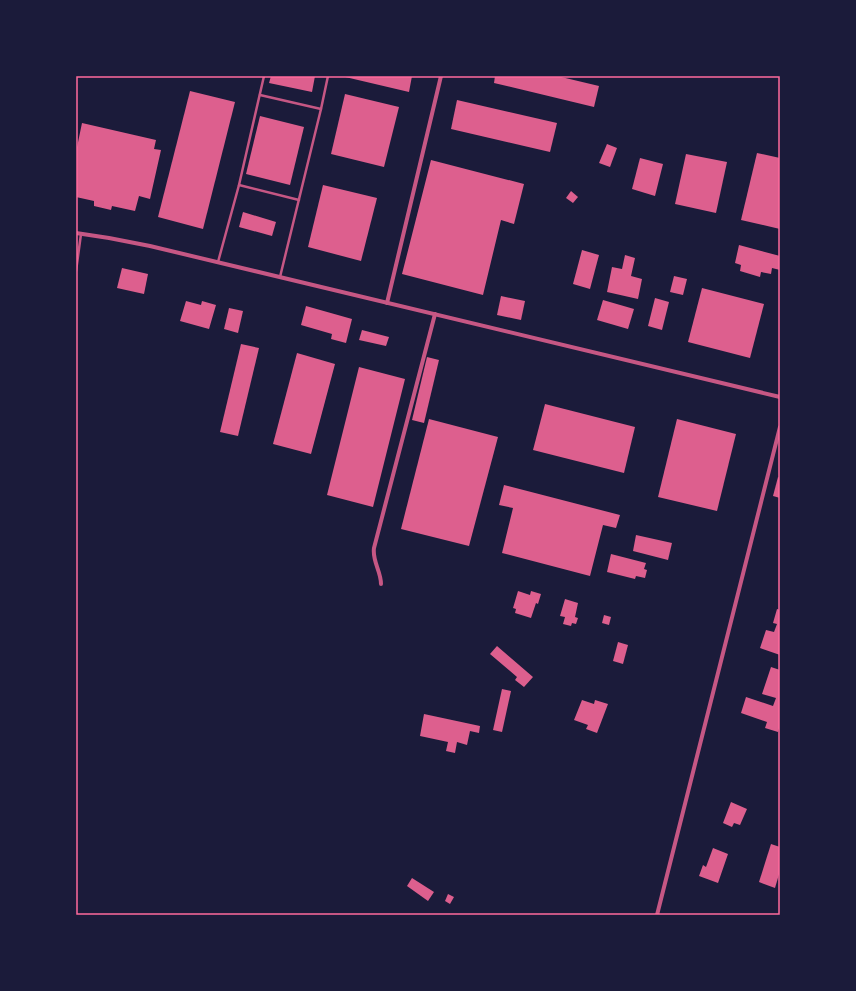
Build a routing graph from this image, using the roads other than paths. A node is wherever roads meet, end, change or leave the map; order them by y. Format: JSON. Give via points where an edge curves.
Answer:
{"nodes":[{"id":1,"x":264,"y":76,"type":"edge"},
{"id":2,"x":328,"y":76,"type":"edge"},
{"id":3,"x":441,"y":76,"type":"edge"},
{"id":4,"x":260,"y":95,"type":"junction"},
{"id":5,"x":321,"y":109,"type":"junction"},
{"id":6,"x":239,"y":185,"type":"junction"},
{"id":7,"x":299,"y":200,"type":"junction"},
{"id":8,"x":78,"y":234,"type":"edge"},
{"id":9,"x":218,"y":263,"type":"junction"},
{"id":10,"x":76,"y":271,"type":"edge"},
{"id":11,"x":280,"y":277,"type":"junction"},
{"id":12,"x":387,"y":303,"type":"junction"},
{"id":13,"x":435,"y":314,"type":"junction"},
{"id":14,"x":780,"y":397,"type":"edge"},
{"id":15,"x":780,"y":427,"type":"edge"},
{"id":16,"x":381,"y":584,"type":"dead end"},
{"id":17,"x":657,"y":915,"type":"edge"}],
"edges":[{"from":1,"to":4,"type":"lane"},
{"from":2,"to":5,"type":"lane"},
{"from":3,"to":12,"type":"street"},
{"from":4,"to":5,"type":"lane"},
{"from":4,"to":6,"type":"lane"},
{"from":5,"to":7,"type":"lane"},
{"from":6,"to":7,"type":"lane"},
{"from":6,"to":9,"type":"lane"},
{"from":7,"to":11,"type":"lane"},
{"from":8,"to":9,"type":"street","via":[[126,241]]},
{"from":8,"to":10,"type":"lane"},
{"from":9,"to":11,"type":"street"},
{"from":11,"to":12,"type":"street"},
{"from":12,"to":13,"type":"street"},
{"from":13,"to":14,"type":"street"},
{"from":13,"to":16,"type":"street","via":[[374,548],[374,560]]},
{"from":15,"to":17,"type":"street"}]}
